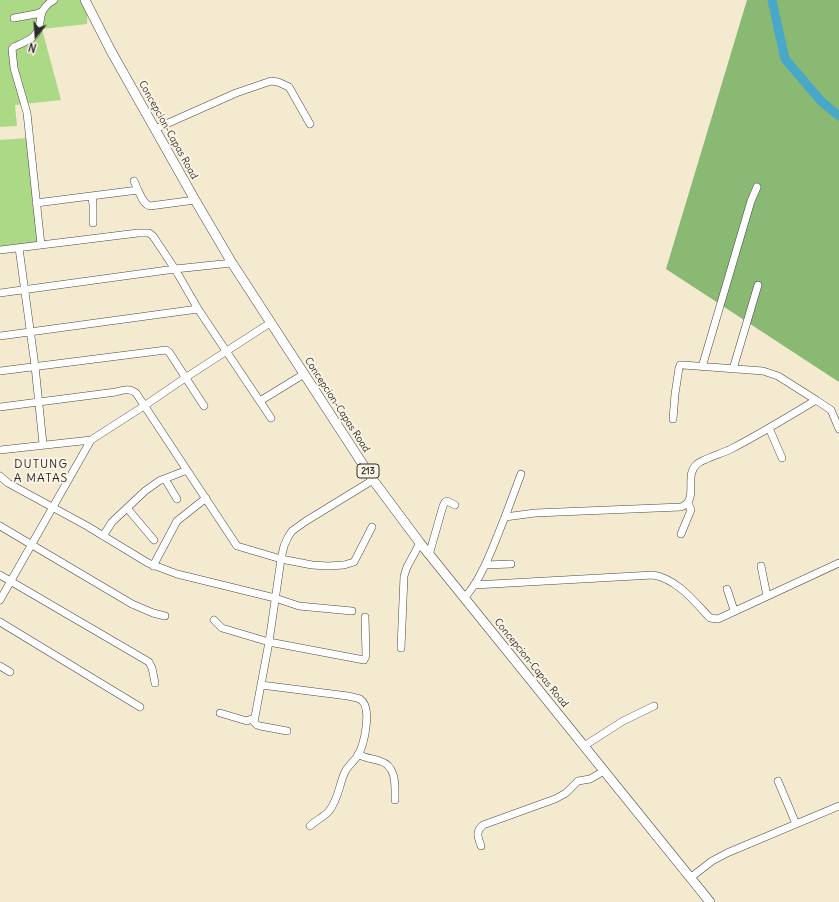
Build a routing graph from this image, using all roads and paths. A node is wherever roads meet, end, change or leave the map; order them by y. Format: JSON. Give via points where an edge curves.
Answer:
{"nodes":[{"id":1,"x":54,"y":0,"type":"edge"},
{"id":2,"x":85,"y":0,"type":"edge"},
{"id":3,"x":41,"y":12,"type":"junction"},
{"id":4,"x":14,"y":18,"type":"dead end"},
{"id":5,"x":310,"y":124,"type":"dead end"},
{"id":6,"x":156,"y":130,"type":"junction"},
{"id":7,"x":134,"y":181,"type":"dead end"},
{"id":8,"x":757,"y":187,"type":"dead end"},
{"id":9,"x":138,"y":190,"type":"junction"},
{"id":10,"x":92,"y":196,"type":"junction"},
{"id":11,"x":195,"y":200,"type":"junction"},
{"id":12,"x":36,"y":203,"type":"junction"},
{"id":13,"x":92,"y":223,"type":"dead end"},
{"id":14,"x":41,"y":245,"type":"junction"},
{"id":15,"x":19,"y":248,"type":"junction"},
{"id":16,"x":0,"y":250,"type":"edge"},
{"id":17,"x":232,"y":263,"type":"junction"},
{"id":18,"x":175,"y":269,"type":"junction"},
{"id":19,"x":758,"y":285,"type":"dead end"},
{"id":20,"x":24,"y":290,"type":"junction"},
{"id":21,"x":0,"y":293,"type":"edge"},
{"id":22,"x":198,"y":309,"type":"junction"},
{"id":23,"x":270,"y":323,"type":"junction"},
{"id":24,"x":30,"y":332,"type":"junction"},
{"id":25,"x":0,"y":336,"type":"edge"},
{"id":26,"x":227,"y":352,"type":"junction"},
{"id":27,"x":35,"y":366,"type":"junction"},
{"id":28,"x":702,"y":367,"type":"junction"},
{"id":29,"x":733,"y":369,"type":"junction"},
{"id":30,"x":0,"y":371,"type":"edge"},
{"id":31,"x":304,"y":374,"type":"junction"},
{"id":32,"x":185,"y":378,"type":"junction"},
{"id":33,"x":816,"y":400,"type":"junction"},
{"id":34,"x":260,"y":401,"type":"junction"},
{"id":35,"x":38,"y":402,"type":"junction"},
{"id":36,"x":144,"y":406,"type":"junction"},
{"id":37,"x":204,"y":406,"type":"dead end"},
{"id":38,"x":0,"y":407,"type":"edge"},
{"id":39,"x":271,"y":418,"type":"dead end"},
{"id":40,"x":673,"y":419,"type":"dead end"},
{"id":41,"x":769,"y":428,"type":"junction"},
{"id":42,"x":839,"y":429,"type":"edge"},
{"id":43,"x":91,"y":440,"type":"junction"},
{"id":44,"x":43,"y":444,"type":"junction"},
{"id":45,"x":0,"y":450,"type":"edge"},
{"id":46,"x":782,"y":458,"type":"dead end"},
{"id":47,"x":187,"y":470,"type":"junction"},
{"id":48,"x":521,"y":474,"type":"dead end"},
{"id":49,"x":0,"y":476,"type":"edge"},
{"id":50,"x":165,"y":479,"type":"junction"},
{"id":51,"x":373,"y":480,"type":"junction"},
{"id":52,"x":206,"y":498,"type":"junction"},
{"id":53,"x":177,"y":499,"type":"dead end"},
{"id":54,"x":688,"y":503,"type":"junction"},
{"id":55,"x":455,"y":505,"type":"dead end"},
{"id":56,"x":53,"y":508,"type":"junction"},
{"id":57,"x":127,"y":508,"type":"junction"},
{"id":58,"x":505,"y":517,"type":"junction"},
{"id":59,"x":0,"y":526,"type":"edge"},
{"id":60,"x":372,"y":527,"type":"dead end"},
{"id":61,"x":681,"y":534,"type":"dead end"},
{"id":62,"x":103,"y":536,"type":"junction"},
{"id":63,"x":154,"y":540,"type":"dead end"},
{"id":64,"x":420,"y":544,"type":"junction"},
{"id":65,"x":32,"y":545,"type":"junction"},
{"id":66,"x":429,"y":555,"type":"junction"},
{"id":67,"x":281,"y":559,"type":"junction"},
{"id":68,"x":839,"y":563,"type":"edge"},
{"id":69,"x":510,"y":564,"type":"dead end"},
{"id":70,"x":485,"y":565,"type":"junction"},
{"id":71,"x":153,"y":566,"type":"junction"},
{"id":72,"x":761,"y":566,"type":"dead end"},
{"id":73,"x":0,"y":575,"type":"edge"},
{"id":74,"x":11,"y":582,"type":"junction"},
{"id":75,"x":474,"y":585,"type":"junction"},
{"id":76,"x":727,"y":589,"type":"dead end"},
{"id":77,"x":767,"y":596,"type":"junction"},
{"id":78,"x":275,"y":598,"type":"junction"},
{"id":79,"x":464,"y":598,"type":"junction"},
{"id":80,"x":0,"y":600,"type":"edge"},
{"id":81,"x":734,"y":610,"type":"junction"},
{"id":82,"x":352,"y":611,"type":"dead end"},
{"id":83,"x":165,"y":616,"type":"dead end"},
{"id":84,"x":365,"y":617,"type":"dead end"},
{"id":85,"x":214,"y":620,"type":"dead end"},
{"id":86,"x":0,"y":622,"type":"edge"},
{"id":87,"x":269,"y":642,"type":"junction"},
{"id":88,"x":401,"y":648,"type":"dead end"},
{"id":89,"x":0,"y":666,"type":"edge"},
{"id":90,"x":10,"y":672,"type":"dead end"},
{"id":91,"x":155,"y":683,"type":"dead end"},
{"id":92,"x":260,"y":684,"type":"junction"},
{"id":93,"x":654,"y":706,"type":"dead end"},
{"id":94,"x":140,"y":707,"type":"dead end"},
{"id":95,"x":220,"y":713,"type":"dead end"},
{"id":96,"x":254,"y":718,"type":"junction"},
{"id":97,"x":288,"y":731,"type":"dead end"},
{"id":98,"x":584,"y":746,"type":"junction"},
{"id":99,"x":358,"y":754,"type":"junction"},
{"id":100,"x":604,"y":770,"type":"junction"},
{"id":101,"x":778,"y":781,"type":"dead end"},
{"id":102,"x":395,"y":800,"type":"dead end"},
{"id":103,"x":839,"y":806,"type":"edge"},
{"id":104,"x":796,"y":824,"type":"junction"},
{"id":105,"x":310,"y":826,"type":"dead end"},
{"id":106,"x":481,"y":846,"type":"dead end"},
{"id":107,"x":690,"y":878,"type":"junction"},
{"id":108,"x":710,"y":902,"type":"edge"}],
"edges":[{"from":1,"to":3,"type":"street"},
{"from":2,"to":6,"type":"main road","name":"Concepcion-Capas Road","number":"213"},
{"from":3,"to":4,"type":"street"},
{"from":3,"to":12,"type":"street","via":[[35,35],[12,49],[14,68],[27,113]]},
{"from":5,"to":6,"type":"street","via":[[288,87],[271,81]]},
{"from":6,"to":11,"type":"main road","name":"Concepcion-Capas Road","number":"213"},
{"from":7,"to":9,"type":"street"},
{"from":8,"to":28,"type":"street"},
{"from":9,"to":10,"type":"street"},
{"from":9,"to":11,"type":"street","via":[[146,205],[150,206]]},
{"from":10,"to":12,"type":"street"},
{"from":10,"to":13,"type":"street"},
{"from":11,"to":17,"type":"main road","name":"Concepcion-Capas Road","number":"213"},
{"from":12,"to":14,"type":"street"},
{"from":14,"to":15,"type":"street"},
{"from":14,"to":18,"type":"street","via":[[146,232],[153,236]]},
{"from":15,"to":16,"type":"street"},
{"from":15,"to":20,"type":"street"},
{"from":17,"to":18,"type":"street"},
{"from":17,"to":23,"type":"main road","name":"Concepcion-Capas Road","number":"213"},
{"from":18,"to":20,"type":"street"},
{"from":18,"to":22,"type":"street"},
{"from":19,"to":29,"type":"street"},
{"from":20,"to":21,"type":"street"},
{"from":20,"to":24,"type":"street"},
{"from":22,"to":24,"type":"street"},
{"from":22,"to":26,"type":"street"},
{"from":23,"to":26,"type":"street"},
{"from":23,"to":31,"type":"main road","name":"Concepcion-Capas Road","number":"213"},
{"from":24,"to":25,"type":"street"},
{"from":24,"to":27,"type":"street"},
{"from":26,"to":32,"type":"street"},
{"from":26,"to":34,"type":"street"},
{"from":27,"to":30,"type":"street"},
{"from":27,"to":32,"type":"street","via":[[166,350]]},
{"from":27,"to":35,"type":"street"},
{"from":28,"to":29,"type":"street"},
{"from":28,"to":40,"type":"street","via":[[680,365],[678,368]]},
{"from":29,"to":33,"type":"street","via":[[763,371],[778,376]]},
{"from":31,"to":34,"type":"street"},
{"from":31,"to":51,"type":"main road","name":"Concepcion-Capas Road","number":"213"},
{"from":32,"to":36,"type":"street"},
{"from":32,"to":37,"type":"street"},
{"from":33,"to":41,"type":"street"},
{"from":33,"to":42,"type":"street","via":[[831,410]]},
{"from":34,"to":39,"type":"street"},
{"from":35,"to":36,"type":"street","via":[[128,390],[136,393]]},
{"from":35,"to":38,"type":"street"},
{"from":35,"to":44,"type":"street"},
{"from":36,"to":43,"type":"street"},
{"from":36,"to":47,"type":"street"},
{"from":41,"to":46,"type":"street"},
{"from":41,"to":54,"type":"street","via":[[720,455],[697,463],[690,478],[691,497]]},
{"from":43,"to":44,"type":"street"},
{"from":43,"to":56,"type":"street"},
{"from":44,"to":45,"type":"street"},
{"from":47,"to":50,"type":"street"},
{"from":47,"to":52,"type":"street"},
{"from":48,"to":58,"type":"street"},
{"from":49,"to":56,"type":"street"},
{"from":50,"to":53,"type":"street"},
{"from":50,"to":57,"type":"street","via":[[153,484]]},
{"from":51,"to":64,"type":"main road","name":"Concepcion-Capas Road","number":"213"},
{"from":51,"to":67,"type":"street","via":[[292,532],[284,546]]},
{"from":52,"to":67,"type":"street","via":[[237,546]]},
{"from":52,"to":71,"type":"street","via":[[177,521]]},
{"from":54,"to":58,"type":"street","via":[[681,507],[535,513]]},
{"from":54,"to":61,"type":"street","via":[[691,510]]},
{"from":55,"to":66,"type":"street","via":[[445,502]]},
{"from":56,"to":62,"type":"street"},
{"from":56,"to":65,"type":"street"},
{"from":57,"to":62,"type":"street","via":[[112,522]]},
{"from":57,"to":63,"type":"street"},
{"from":58,"to":70,"type":"street"},
{"from":59,"to":65,"type":"street"},
{"from":60,"to":67,"type":"street","via":[[350,564],[312,565]]},
{"from":62,"to":71,"type":"street"},
{"from":64,"to":66,"type":"main road","name":"Concepcion-Capas Road","number":"213"},
{"from":64,"to":88,"type":"street","via":[[404,576]]},
{"from":65,"to":74,"type":"street"},
{"from":65,"to":83,"type":"street","via":[[132,604]]},
{"from":66,"to":79,"type":"main road","name":"Concepcion-Capas Road","number":"213"},
{"from":67,"to":78,"type":"street"},
{"from":68,"to":77,"type":"street"},
{"from":69,"to":70,"type":"street"},
{"from":70,"to":75,"type":"street"},
{"from":71,"to":78,"type":"street"},
{"from":72,"to":77,"type":"street"},
{"from":73,"to":74,"type":"street"},
{"from":74,"to":80,"type":"street"},
{"from":74,"to":91,"type":"street","via":[[149,662]]},
{"from":75,"to":79,"type":"street"},
{"from":75,"to":81,"type":"street","via":[[653,575],[669,580],[693,599],[710,618],[718,618]]},
{"from":76,"to":81,"type":"street"},
{"from":77,"to":81,"type":"street"},
{"from":78,"to":82,"type":"street","via":[[299,606]]},
{"from":78,"to":87,"type":"street"},
{"from":79,"to":98,"type":"main road","name":"Concepcion-Capas Road","number":"213"},
{"from":84,"to":87,"type":"street","via":[[364,660]]},
{"from":85,"to":87,"type":"street","via":[[226,629]]},
{"from":86,"to":94,"type":"street"},
{"from":87,"to":92,"type":"street"},
{"from":89,"to":90,"type":"street"},
{"from":92,"to":96,"type":"street"},
{"from":92,"to":99,"type":"street","via":[[360,699],[365,708],[366,727]]},
{"from":93,"to":98,"type":"street","via":[[622,721]]},
{"from":95,"to":96,"type":"street","via":[[247,721]]},
{"from":96,"to":97,"type":"street","via":[[257,725]]},
{"from":98,"to":100,"type":"main road","name":"Concepcion-Capas Road","number":"213"},
{"from":99,"to":102,"type":"street","via":[[364,758],[381,761],[390,767],[395,782]]},
{"from":99,"to":105,"type":"street","via":[[347,767],[340,792],[330,810]]},
{"from":100,"to":106,"type":"street","via":[[590,779],[578,781],[566,793],[555,799],[483,825],[478,829],[477,836]]},
{"from":100,"to":107,"type":"main road","name":"Concepcion-Capas Road","number":"213"},
{"from":101,"to":104,"type":"street"},
{"from":103,"to":104,"type":"street"},
{"from":104,"to":107,"type":"street","via":[[727,853]]},
{"from":107,"to":108,"type":"main road","name":"Concepcion-Capas Road","number":"213"}]}
